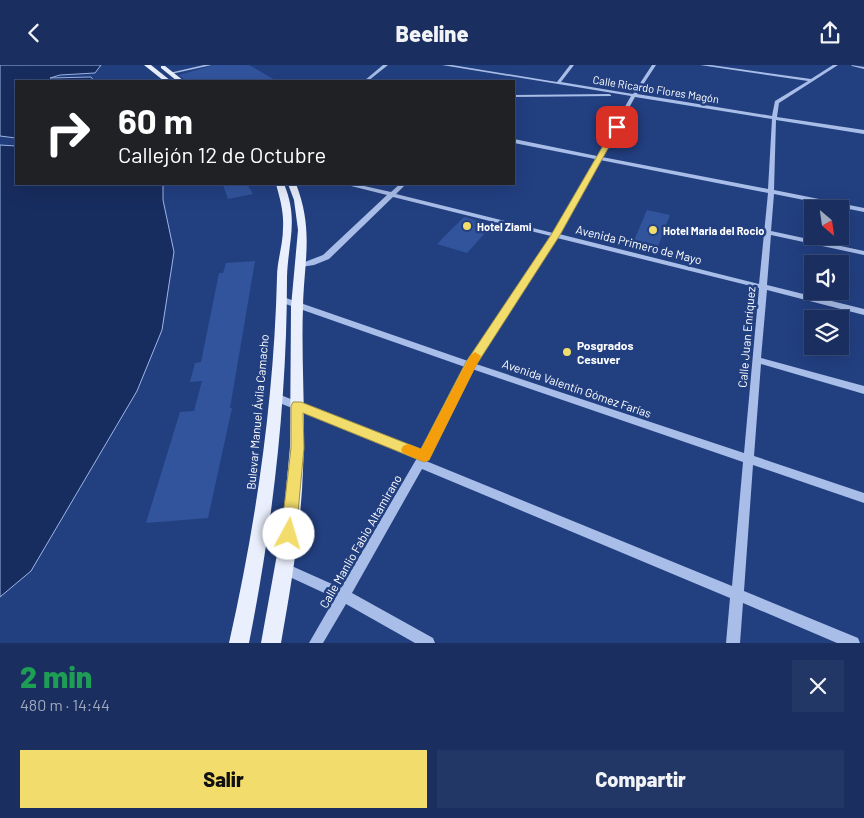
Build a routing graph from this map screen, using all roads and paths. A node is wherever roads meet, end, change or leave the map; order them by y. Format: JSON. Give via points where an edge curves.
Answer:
{"nodes":[{"id":1,"x":147,"y":65,"type":"edge"},
{"id":2,"x":160,"y":65,"type":"edge"},
{"id":3,"x":194,"y":65,"type":"edge"},
{"id":4,"x":210,"y":65,"type":"edge"},
{"id":5,"x":386,"y":65,"type":"edge"},
{"id":6,"x":444,"y":65,"type":"edge"},
{"id":7,"x":572,"y":65,"type":"edge"},
{"id":8,"x":654,"y":65,"type":"edge"},
{"id":9,"x":702,"y":65,"type":"edge"},
{"id":10,"x":836,"y":65,"type":"edge"},
{"id":11,"x":853,"y":65,"type":"edge"},
{"id":12,"x":864,"y":67,"type":"edge"},
{"id":13,"x":179,"y":68,"type":"edge"},
{"id":14,"x":171,"y":73,"type":"junction"},
{"id":15,"x":167,"y":80,"type":"edge"},
{"id":16,"x":180,"y":80,"type":"edge"},
{"id":17,"x":367,"y":80,"type":"edge"},
{"id":18,"x":812,"y":80,"type":"junction"},
{"id":19,"x":558,"y":83,"type":"junction"},
{"id":20,"x":634,"y":95,"type":"junction"},
{"id":21,"x":515,"y":96,"type":"edge"},
{"id":22,"x":774,"y":118,"type":"junction"},
{"id":23,"x":864,"y":132,"type":"edge"},
{"id":24,"x":515,"y":141,"type":"edge"},
{"id":25,"x":600,"y":158,"type":"junction"},
{"id":26,"x":280,"y":185,"type":"edge"},
{"id":27,"x":292,"y":185,"type":"edge"},
{"id":28,"x":353,"y":185,"type":"edge"},
{"id":29,"x":402,"y":185,"type":"edge"},
{"id":30,"x":771,"y":191,"type":"junction"},
{"id":31,"x":392,"y":195,"type":"junction"},
{"id":32,"x":864,"y":210,"type":"edge"},
{"id":33,"x":767,"y":231,"type":"junction"},
{"id":34,"x":555,"y":235,"type":"junction"},
{"id":35,"x":864,"y":253,"type":"edge"},
{"id":36,"x":301,"y":265,"type":"junction"},
{"id":37,"x":762,"y":287,"type":"junction"},
{"id":38,"x":283,"y":300,"type":"junction"},
{"id":39,"x":297,"y":306,"type":"junction"},
{"id":40,"x":864,"y":312,"type":"edge"},
{"id":41,"x":757,"y":360,"type":"junction"},
{"id":42,"x":470,"y":365,"type":"junction"},
{"id":43,"x":864,"y":390,"type":"edge"},
{"id":44,"x":275,"y":397,"type":"junction"},
{"id":45,"x":297,"y":406,"type":"junction"},
{"id":46,"x":422,"y":460,"type":"junction"},
{"id":47,"x":748,"y":460,"type":"junction"},
{"id":48,"x":864,"y":498,"type":"edge"},
{"id":49,"x":285,"y":569,"type":"junction"},
{"id":50,"x":343,"y":595,"type":"junction"},
{"id":51,"x":737,"y":595,"type":"junction"},
{"id":52,"x":239,"y":643,"type":"edge"},
{"id":53,"x":271,"y":643,"type":"edge"},
{"id":54,"x":316,"y":643,"type":"edge"},
{"id":55,"x":428,"y":643,"type":"edge"},
{"id":56,"x":733,"y":643,"type":"edge"},
{"id":57,"x":853,"y":643,"type":"edge"}],
"edges":[{"from":1,"to":15,"type":"main road"},
{"from":2,"to":14,"type":"main road"},
{"from":3,"to":13,"type":"street"},
{"from":4,"to":13,"type":"street"},
{"from":5,"to":17,"type":"street"},
{"from":6,"to":19,"type":"street","name":"Calle Ricardo Flores Magón"},
{"from":7,"to":19,"type":"street"},
{"from":8,"to":20,"type":"street","name":"Calle Manlio Fabio Altamirano"},
{"from":9,"to":18,"type":"street"},
{"from":10,"to":18,"type":"street","name":"Calle Juan Enríquez"},
{"from":11,"to":12,"type":"street"},
{"from":13,"to":14,"type":"street"},
{"from":14,"to":16,"type":"main road"},
{"from":18,"to":22,"type":"street","name":"Calle Juan Enríquez","via":[[777,102]]},
{"from":19,"to":20,"type":"street","name":"Calle Ricardo Flores Magón"},
{"from":20,"to":21,"type":"street"},
{"from":20,"to":22,"type":"street","name":"Calle Ricardo Flores Magón"},
{"from":20,"to":25,"type":"street","name":"Calle Manlio Fabio Altamirano"},
{"from":22,"to":23,"type":"street","name":"Calle Ricardo Flores Magón"},
{"from":22,"to":30,"type":"street","name":"Calle Juan Enríquez"},
{"from":24,"to":25,"type":"street"},
{"from":25,"to":30,"type":"street"},
{"from":25,"to":34,"type":"street","name":"Calle Manlio Fabio Altamirano"},
{"from":26,"to":38,"type":"main road","name":"Bulevar Manuel Ávila Camacho","via":[[286,200],[288,229],[282,276]]},
{"from":27,"to":36,"type":"main road","via":[[301,202],[304,235]]},
{"from":28,"to":31,"type":"street","name":"Avenida Primero de Mayo"},
{"from":29,"to":31,"type":"street"},
{"from":30,"to":32,"type":"street"},
{"from":30,"to":33,"type":"street","name":"Calle Juan Enríquez"},
{"from":31,"to":34,"type":"street","name":"Avenida Primero de Mayo"},
{"from":31,"to":36,"type":"street","via":[[326,257]]},
{"from":33,"to":35,"type":"street"},
{"from":33,"to":37,"type":"street","name":"Calle Juan Enríquez"},
{"from":34,"to":37,"type":"street","name":"Avenida Primero de Mayo"},
{"from":34,"to":42,"type":"street","name":"Calle Manlio Fabio Altamirano"},
{"from":36,"to":39,"type":"main road"},
{"from":37,"to":40,"type":"street","name":"Avenida Primero de Mayo"},
{"from":37,"to":41,"type":"street","name":"Calle Juan Enríquez"},
{"from":38,"to":39,"type":"street","name":"Avenida Valentín Gómez Farías"},
{"from":38,"to":44,"type":"main road","name":"Bulevar Manuel Ávila Camacho"},
{"from":39,"to":42,"type":"street","name":"Avenida Valentín Gómez Farías"},
{"from":39,"to":45,"type":"main road"},
{"from":41,"to":43,"type":"street"},
{"from":41,"to":47,"type":"street","name":"Calle Juan Enríquez"},
{"from":42,"to":46,"type":"street","name":"Calle Manlio Fabio Altamirano"},
{"from":42,"to":47,"type":"street","name":"Avenida Valentín Gómez Farías"},
{"from":44,"to":45,"type":"street"},
{"from":44,"to":52,"type":"main road","name":"Bulevar Manuel Ávila Camacho","via":[[260,538]]},
{"from":45,"to":46,"type":"street"},
{"from":45,"to":49,"type":"main road","via":[[297,448]]},
{"from":46,"to":50,"type":"street","name":"Calle Manlio Fabio Altamirano"},
{"from":46,"to":51,"type":"street"},
{"from":47,"to":48,"type":"street","name":"Avenida Valentín Gómez Farías"},
{"from":47,"to":51,"type":"street","name":"Calle Juan Enríquez"},
{"from":49,"to":50,"type":"street"},
{"from":49,"to":53,"type":"main road"},
{"from":50,"to":54,"type":"street","name":"Calle Manlio Fabio Altamirano"},
{"from":50,"to":55,"type":"street"},
{"from":51,"to":56,"type":"street","name":"Calle Juan Enríquez"},
{"from":51,"to":57,"type":"street"}]}
